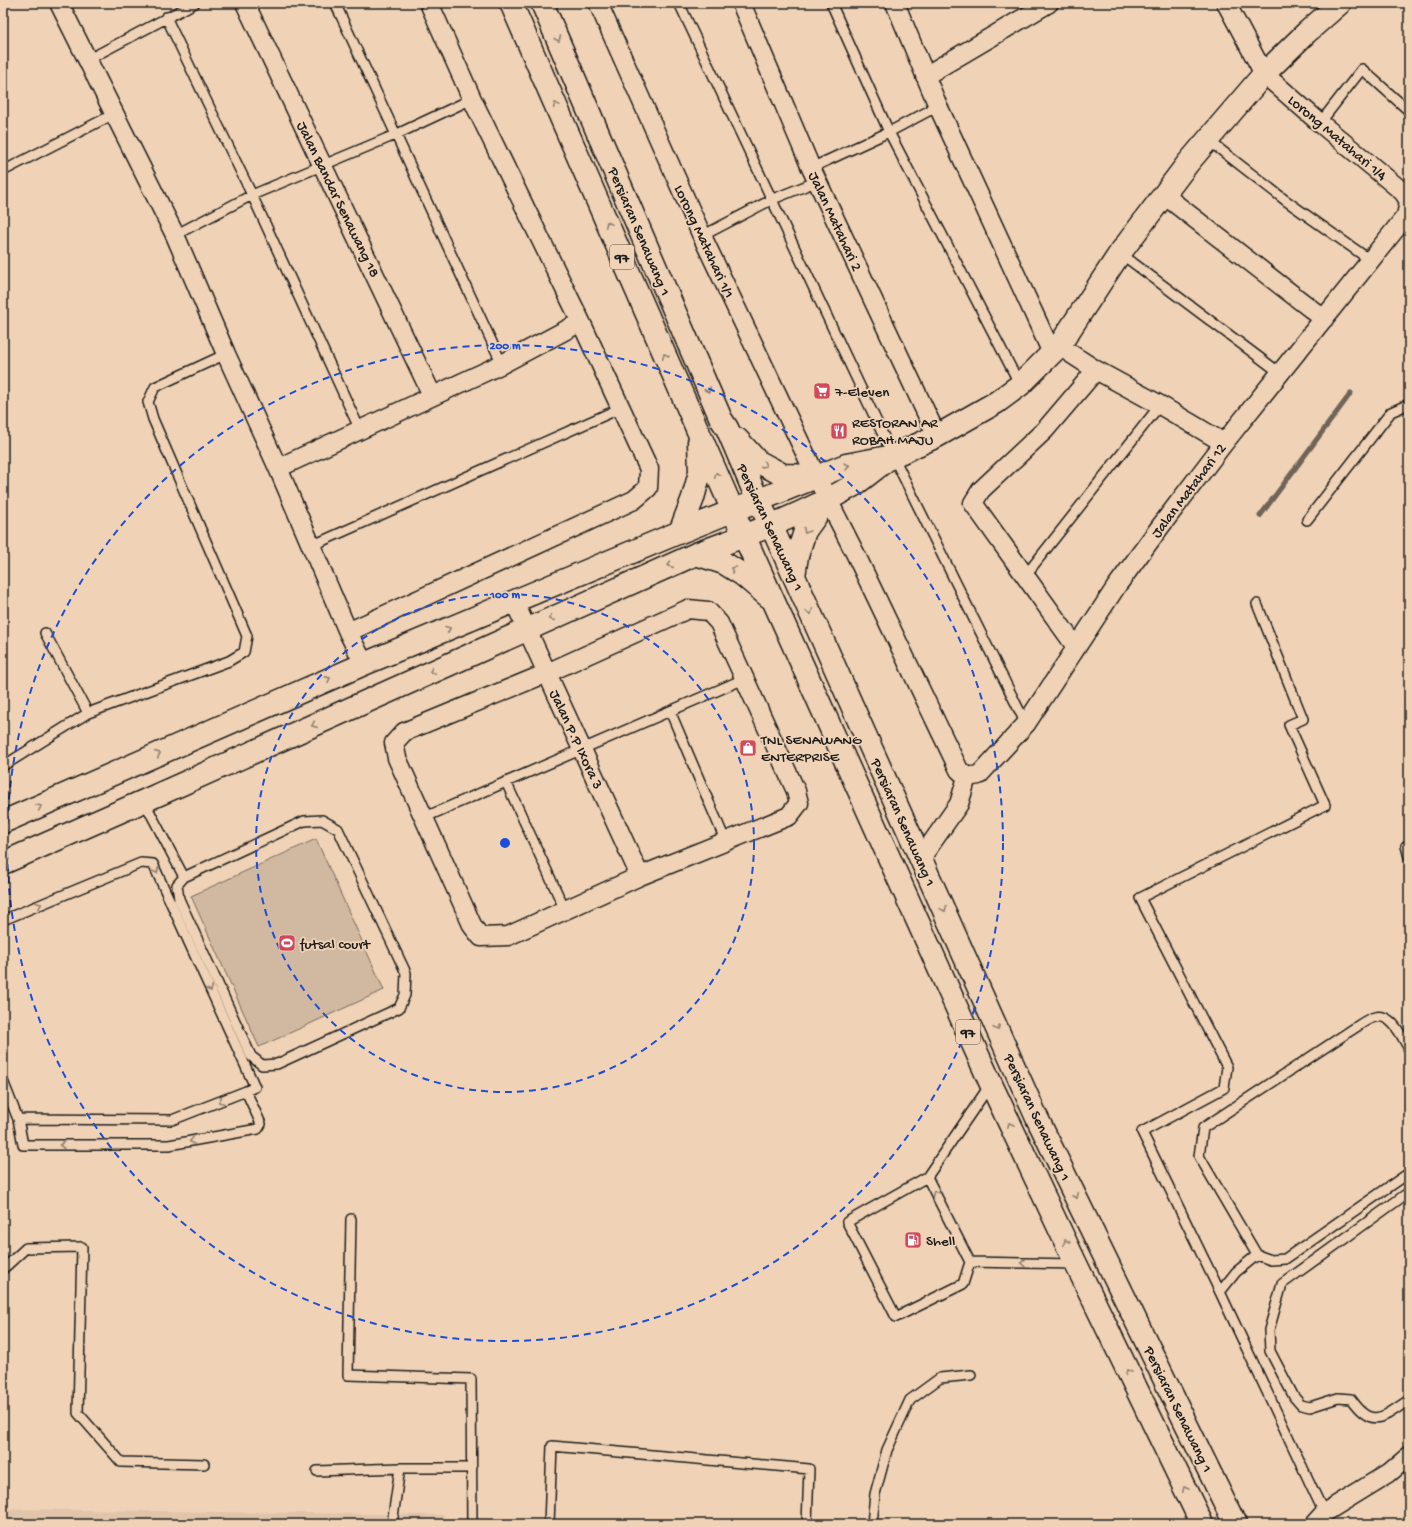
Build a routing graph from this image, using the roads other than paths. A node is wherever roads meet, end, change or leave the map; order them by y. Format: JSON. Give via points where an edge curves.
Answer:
{"nodes":[{"id":1,"x":59,"y":3,"type":"edge"},
{"id":2,"x":195,"y":3,"type":"edge"},
{"id":3,"x":245,"y":3,"type":"edge"},
{"id":4,"x":335,"y":3,"type":"edge"},
{"id":5,"x":429,"y":3,"type":"edge"},
{"id":6,"x":511,"y":3,"type":"edge"},
{"id":7,"x":542,"y":3,"type":"edge"},
{"id":8,"x":598,"y":3,"type":"edge"},
{"id":9,"x":679,"y":3,"type":"edge"},
{"id":10,"x":741,"y":3,"type":"edge"},
{"id":11,"x":831,"y":3,"type":"edge"},
{"id":12,"x":895,"y":3,"type":"edge"},
{"id":13,"x":1049,"y":3,"type":"edge"},
{"id":14,"x":1226,"y":3,"type":"edge"},
{"id":15,"x":1340,"y":3,"type":"edge"},
{"id":16,"x":166,"y":18,"type":"junction"},
{"id":17,"x":87,"y":60,"type":"junction"},
{"id":18,"x":1264,"y":74,"type":"junction"},
{"id":19,"x":925,"y":76,"type":"junction"},
{"id":20,"x":472,"y":99,"type":"junction"},
{"id":21,"x":938,"y":106,"type":"junction"},
{"id":22,"x":1409,"y":111,"type":"edge"},
{"id":23,"x":114,"y":114,"type":"junction"},
{"id":24,"x":1320,"y":123,"type":"junction"},
{"id":25,"x":889,"y":132,"type":"junction"},
{"id":26,"x":395,"y":134,"type":"junction"},
{"id":27,"x":1208,"y":140,"type":"junction"},
{"id":28,"x":323,"y":165,"type":"junction"},
{"id":29,"x":3,"y":171,"type":"edge"},
{"id":30,"x":814,"y":174,"type":"junction"},
{"id":31,"x":252,"y":195,"type":"junction"},
{"id":32,"x":1164,"y":195,"type":"junction"},
{"id":33,"x":773,"y":199,"type":"junction"},
{"id":34,"x":1409,"y":201,"type":"edge"},
{"id":35,"x":174,"y":235,"type":"junction"},
{"id":36,"x":702,"y":236,"type":"junction"},
{"id":37,"x":1120,"y":253,"type":"junction"},
{"id":38,"x":1370,"y":260,"type":"junction"},
{"id":39,"x":1324,"y":319,"type":"junction"},
{"id":40,"x":581,"y":322,"type":"junction"},
{"id":41,"x":1055,"y":350,"type":"junction"},
{"id":42,"x":226,"y":354,"type":"junction"},
{"id":43,"x":502,"y":364,"type":"junction"},
{"id":44,"x":1096,"y":370,"type":"junction"},
{"id":45,"x":1280,"y":373,"type":"junction"},
{"id":46,"x":1020,"y":385,"type":"junction"},
{"id":47,"x":432,"y":395,"type":"junction"},
{"id":48,"x":1409,"y":404,"type":"edge"},
{"id":49,"x":1160,"y":405,"type":"junction"},
{"id":50,"x":621,"y":408,"type":"junction"},
{"id":51,"x":727,"y":428,"type":"junction"},
{"id":52,"x":360,"y":430,"type":"junction"},
{"id":53,"x":698,"y":431,"type":"junction"},
{"id":54,"x":937,"y":436,"type":"junction"},
{"id":55,"x":1224,"y":443,"type":"junction"},
{"id":56,"x":893,"y":456,"type":"junction"},
{"id":57,"x":278,"y":468,"type":"junction"},
{"id":58,"x":816,"y":476,"type":"junction"},
{"id":59,"x":828,"y":499,"type":"junction"},
{"id":60,"x":758,"y":501,"type":"junction"},
{"id":61,"x":733,"y":511,"type":"junction"},
{"id":62,"x":1306,"y":520,"type":"dead end"},
{"id":63,"x":771,"y":525,"type":"junction"},
{"id":64,"x":680,"y":532,"type":"junction"},
{"id":65,"x":745,"y":536,"type":"junction"},
{"id":66,"x":311,"y":546,"type":"junction"},
{"id":67,"x":696,"y":554,"type":"junction"},
{"id":68,"x":794,"y":576,"type":"junction"},
{"id":69,"x":1025,"y":576,"type":"junction"},
{"id":70,"x":514,"y":601,"type":"junction"},
{"id":71,"x":775,"y":602,"type":"junction"},
{"id":72,"x":1257,"y":604,"type":"dead end"},
{"id":73,"x":527,"y":629,"type":"junction"},
{"id":74,"x":348,"y":632,"type":"junction"},
{"id":75,"x":45,"y":633,"type":"dead end"},
{"id":76,"x":1076,"y":647,"type":"junction"},
{"id":77,"x":364,"y":664,"type":"junction"},
{"id":78,"x":547,"y":673,"type":"junction"},
{"id":79,"x":744,"y":679,"type":"junction"},
{"id":80,"x":670,"y":711,"type":"junction"},
{"id":81,"x":88,"y":713,"type":"junction"},
{"id":82,"x":1026,"y":724,"type":"junction"},
{"id":83,"x":582,"y":749,"type":"junction"},
{"id":84,"x":3,"y":766,"type":"edge"},
{"id":85,"x":967,"y":777,"type":"junction"},
{"id":86,"x":506,"y":782,"type":"junction"},
{"id":87,"x":144,"y":801,"type":"junction"},
{"id":88,"x":423,"y":818,"type":"junction"},
{"id":89,"x":3,"y":822,"type":"edge"},
{"id":90,"x":726,"y":842,"type":"junction"},
{"id":91,"x":1409,"y":845,"type":"edge"},
{"id":92,"x":1409,"y":857,"type":"edge"},
{"id":93,"x":921,"y":858,"type":"junction"},
{"id":94,"x":3,"y":863,"type":"edge"},
{"id":95,"x":184,"y":876,"type":"junction"},
{"id":96,"x":640,"y":876,"type":"junction"},
{"id":97,"x":565,"y":910,"type":"junction"},
{"id":98,"x":3,"y":920,"type":"edge"},
{"id":99,"x":1409,"y":1049,"type":"edge"},
{"id":100,"x":3,"y":1081,"type":"edge"},
{"id":101,"x":991,"y":1084,"type":"junction"},
{"id":102,"x":246,"y":1091,"type":"junction"},
{"id":103,"x":18,"y":1119,"type":"junction"},
{"id":104,"x":1409,"y":1173,"type":"edge"},
{"id":105,"x":928,"y":1177,"type":"junction"},
{"id":106,"x":1409,"y":1192,"type":"edge"},
{"id":107,"x":351,"y":1219,"type":"dead end"},
{"id":108,"x":1257,"y":1255,"type":"junction"},
{"id":109,"x":970,"y":1262,"type":"junction"},
{"id":110,"x":1076,"y":1264,"type":"junction"},
{"id":111,"x":3,"y":1269,"type":"edge"},
{"id":112,"x":1220,"y":1292,"type":"junction"},
{"id":113,"x":971,"y":1375,"type":"dead end"},
{"id":114,"x":1409,"y":1400,"type":"edge"},
{"id":115,"x":1409,"y":1456,"type":"edge"},
{"id":116,"x":204,"y":1464,"type":"dead end"},
{"id":117,"x":400,"y":1468,"type":"junction"},
{"id":118,"x":472,"y":1468,"type":"junction"},
{"id":119,"x":317,"y":1470,"type":"dead end"},
{"id":120,"x":1231,"y":1515,"type":"edge"},
{"id":121,"x":1319,"y":1519,"type":"edge"},
{"id":122,"x":392,"y":1524,"type":"edge"},
{"id":123,"x":472,"y":1524,"type":"edge"},
{"id":124,"x":548,"y":1524,"type":"edge"},
{"id":125,"x":807,"y":1524,"type":"edge"},
{"id":126,"x":872,"y":1524,"type":"edge"},
{"id":127,"x":1202,"y":1524,"type":"edge"},
{"id":128,"x":1248,"y":1524,"type":"edge"}],
"edges":[{"from":1,"to":17,"type":"street"},
{"from":2,"to":16,"type":"lane"},
{"from":3,"to":28,"type":"street","name":"Jalan Bandar Senawang 18"},
{"from":4,"to":26,"type":"lane"},
{"from":5,"to":20,"type":"street"},
{"from":53,"to":6,"type":"main road","name":"Persiaran Senawang 1","number":"97","one_way":true},
{"from":7,"to":51,"type":"main road","name":"Persiaran Senawang 1","number":"97","one_way":true,"via":[[720,419]]},
{"from":8,"to":36,"type":"street","name":"Lorong Matahari 1/1"},
{"from":9,"to":33,"type":"lane"},
{"from":10,"to":30,"type":"street","name":"Jalan Matahari 2"},
{"from":11,"to":25,"type":"lane"},
{"from":12,"to":19,"type":"street"},
{"from":13,"to":19,"type":"street"},
{"from":14,"to":18,"type":"street"},
{"from":15,"to":18,"type":"main road"},
{"from":16,"to":17,"type":"lane"},
{"from":16,"to":31,"type":"lane"},
{"from":17,"to":23,"type":"street"},
{"from":18,"to":24,"type":"street","name":"Lorong Matahari 1/4"},
{"from":18,"to":27,"type":"main road"},
{"from":19,"to":21,"type":"street"},
{"from":20,"to":26,"type":"lane"},
{"from":20,"to":40,"type":"street"},
{"from":21,"to":25,"type":"lane"},
{"from":21,"to":41,"type":"street"},
{"from":22,"to":24,"type":"lane","via":[[1362,68]]},
{"from":23,"to":29,"type":"lane"},
{"from":23,"to":35,"type":"street"},
{"from":24,"to":34,"type":"street","name":"Lorong Matahari 1/4","via":[[1403,192]]},
{"from":25,"to":30,"type":"lane"},
{"from":25,"to":46,"type":"lane"},
{"from":26,"to":28,"type":"lane"},
{"from":26,"to":43,"type":"lane"},
{"from":27,"to":32,"type":"main road"},
{"from":27,"to":38,"type":"lane","via":[[1285,200]]},
{"from":28,"to":31,"type":"lane"},
{"from":28,"to":47,"type":"street","name":"Jalan Bandar Senawang 18"},
{"from":30,"to":33,"type":"lane"},
{"from":30,"to":54,"type":"street","name":"Jalan Matahari 2"},
{"from":31,"to":35,"type":"lane"},
{"from":31,"to":52,"type":"lane"},
{"from":32,"to":37,"type":"main road"},
{"from":32,"to":39,"type":"street"},
{"from":33,"to":36,"type":"lane"},
{"from":33,"to":56,"type":"lane"},
{"from":34,"to":38,"type":"street","name":"Jalan Matahari 12","via":[[1406,216]]},
{"from":35,"to":42,"type":"street"},
{"from":36,"to":58,"type":"street","name":"Lorong Matahari 1/1"},
{"from":37,"to":41,"type":"main road"},
{"from":37,"to":45,"type":"lane"},
{"from":38,"to":39,"type":"street","name":"Jalan Matahari 12"},
{"from":39,"to":45,"type":"street","name":"Jalan Matahari 12"},
{"from":40,"to":43,"type":"street"},
{"from":40,"to":50,"type":"street"},
{"from":41,"to":44,"type":"street"},
{"from":41,"to":46,"type":"main road"},
{"from":42,"to":57,"type":"street"},
{"from":42,"to":81,"type":"lane","via":[[155,387],[148,402],[153,419],[247,636],[244,652],[229,661]]},
{"from":43,"to":47,"type":"street"},
{"from":44,"to":49,"type":"street"},
{"from":44,"to":69,"type":"street","via":[[1045,430],[980,490],[973,503]]},
{"from":45,"to":55,"type":"street","name":"Jalan Matahari 12"},
{"from":46,"to":54,"type":"main road","via":[[997,402]]},
{"from":47,"to":52,"type":"street"},
{"from":48,"to":62,"type":"lane","via":[[1391,412]]},
{"from":49,"to":55,"type":"street"},
{"from":49,"to":69,"type":"lane"},
{"from":50,"to":66,"type":"lane"},
{"from":50,"to":74,"type":"street","via":[[648,469],[648,488],[634,500]]},
{"from":51,"to":58,"type":"main road","one_way":true,"via":[[757,461],[783,475]]},
{"from":51,"to":60,"type":"main road","name":"Persiaran Senawang 1","number":"97"},
{"from":52,"to":57,"type":"street"},
{"from":61,"to":53,"type":"main road","name":"Persiaran Senawang 1","number":"97","one_way":true},
{"from":53,"to":64,"type":"main road","via":[[700,472]]},
{"from":54,"to":56,"type":"main road"},
{"from":55,"to":76,"type":"street","name":"Jalan Matahari 12","via":[[1116,587]]},
{"from":58,"to":56,"type":"main road","one_way":true,"via":[[846,465]]},
{"from":56,"to":59,"type":"main road","via":[[855,484]]},
{"from":56,"to":82,"type":"lane"},
{"from":57,"to":66,"type":"street"},
{"from":58,"to":59,"type":"street","name":"Lorong Matahari 1/1"},
{"from":58,"to":60,"type":"main road"},
{"from":59,"to":63,"type":"main road"},
{"from":59,"to":68,"type":"main road","one_way":true,"via":[[805,531]]},
{"from":59,"to":85,"type":"street","name":"Lorong Matahari 1/1","via":[[959,770]]},
{"from":60,"to":61,"type":"main road"},
{"from":60,"to":63,"type":"main road","name":"Persiaran Senawang 1","number":"97"},
{"from":61,"to":64,"type":"main road"},
{"from":61,"to":65,"type":"main road","name":"Persiaran Senawang 1","number":"97"},
{"from":63,"to":65,"type":"main road"},
{"from":63,"to":68,"type":"main road","name":"Persiaran Senawang 1","number":"97"},
{"from":64,"to":70,"type":"main road"},
{"from":65,"to":67,"type":"main road"},
{"from":65,"to":71,"type":"main road","name":"Persiaran Senawang 1","number":"97"},
{"from":66,"to":74,"type":"street"},
{"from":71,"to":67,"type":"main road","one_way":true,"via":[[743,575],[724,563]]},
{"from":67,"to":73,"type":"main road","one_way":true},
{"from":68,"to":93,"type":"main road","name":"Persiaran Senawang 1","number":"97","one_way":true},
{"from":69,"to":76,"type":"street"},
{"from":70,"to":73,"type":"street","name":"Jalan P.P Ixora 3"},
{"from":77,"to":70,"type":"main road","one_way":true},
{"from":71,"to":101,"type":"main road","name":"Persiaran Senawang 1","number":"97"},
{"from":72,"to":112,"type":"lane","via":[[1303,719],[1289,725],[1325,805],[1140,898],[1227,1067],[1224,1088],[1142,1132]]},
{"from":73,"to":78,"type":"street","name":"Jalan P.P Ixora 3"},
{"from":73,"to":87,"type":"main road","one_way":true},
{"from":74,"to":77,"type":"street"},
{"from":75,"to":81,"type":"lane"},
{"from":76,"to":82,"type":"street","name":"Jalan Matahari 12"},
{"from":89,"to":77,"type":"main road","one_way":true},
{"from":78,"to":79,"type":"street","via":[[688,608],[708,610],[719,623]]},
{"from":78,"to":83,"type":"street","name":"Jalan P.P Ixora 3"},
{"from":78,"to":88,"type":"street","via":[[404,732],[394,743],[397,758]]},
{"from":79,"to":80,"type":"lane"},
{"from":79,"to":90,"type":"street","via":[[796,790],[799,803],[789,816]]},
{"from":80,"to":83,"type":"lane"},
{"from":80,"to":90,"type":"lane"},
{"from":81,"to":84,"type":"lane"},
{"from":82,"to":85,"type":"street","name":"Jalan Matahari 12","via":[[979,775]]},
{"from":83,"to":86,"type":"lane"},
{"from":83,"to":96,"type":"street","name":"Jalan P.P Ixora 3"},
{"from":85,"to":93,"type":"street","via":[[959,804]]},
{"from":86,"to":88,"type":"lane"},
{"from":86,"to":97,"type":"lane"},
{"from":87,"to":94,"type":"main road"},
{"from":87,"to":95,"type":"lane"},
{"from":88,"to":97,"type":"street","via":[[480,937],[508,936]]},
{"from":90,"to":96,"type":"street"},
{"from":91,"to":92,"type":"lane","via":[[1406,846]]},
{"from":93,"to":120,"type":"main road","name":"Persiaran Senawang 1","number":"97","one_way":true,"via":[[1037,1118]]},
{"from":95,"to":95,"type":"lane","via":[[304,821],[322,820],[338,828],[406,973],[405,995],[399,1008],[277,1064],[262,1065],[251,1056],[179,899],[177,885]]},
{"from":96,"to":97,"type":"street"},
{"from":98,"to":102,"type":"lane","one_way":true,"via":[[141,862],[153,864],[254,1084],[253,1088]]},
{"from":99,"to":108,"type":"lane","via":[[1393,1023],[1384,1017],[1374,1017],[1203,1128],[1199,1156]]},
{"from":100,"to":103,"type":"lane"},
{"from":101,"to":105,"type":"lane"},
{"from":110,"to":101,"type":"main road","name":"Persiaran Senawang 1","number":"97","one_way":true},
{"from":102,"to":103,"type":"lane","one_way":true,"via":[[172,1120]]},
{"from":102,"to":103,"type":"lane","one_way":true,"via":[[261,1124],[258,1130],[169,1145],[23,1145]]},
{"from":104,"to":108,"type":"lane","via":[[1285,1259],[1271,1260]]},
{"from":109,"to":105,"type":"lane","one_way":true},
{"from":105,"to":109,"type":"lane","via":[[847,1222],[896,1317],[962,1284]]},
{"from":106,"to":114,"type":"lane","via":[[1282,1284],[1268,1340],[1270,1351],[1294,1397],[1310,1408],[1338,1398],[1351,1399],[1359,1410],[1370,1418],[1383,1417]]},
{"from":107,"to":118,"type":"lane","via":[[348,1375],[471,1379]]},
{"from":108,"to":112,"type":"lane","via":[[1236,1272]]},
{"from":110,"to":109,"type":"lane","one_way":true},
{"from":127,"to":110,"type":"main road","name":"Persiaran Senawang 1","number":"97","one_way":true},
{"from":111,"to":116,"type":"lane","via":[[26,1248],[82,1247],[78,1413],[121,1462]]},
{"from":112,"to":121,"type":"lane"},
{"from":113,"to":126,"type":"lane","via":[[940,1378],[910,1400],[887,1450],[875,1494]]},
{"from":115,"to":121,"type":"street","via":[[1389,1473]]},
{"from":117,"to":118,"type":"lane"},
{"from":117,"to":119,"type":"lane"},
{"from":117,"to":122,"type":"lane"},
{"from":118,"to":123,"type":"lane"},
{"from":120,"to":128,"type":"main road"},
{"from":124,"to":125,"type":"lane","via":[[552,1446],[809,1469]]}]}
